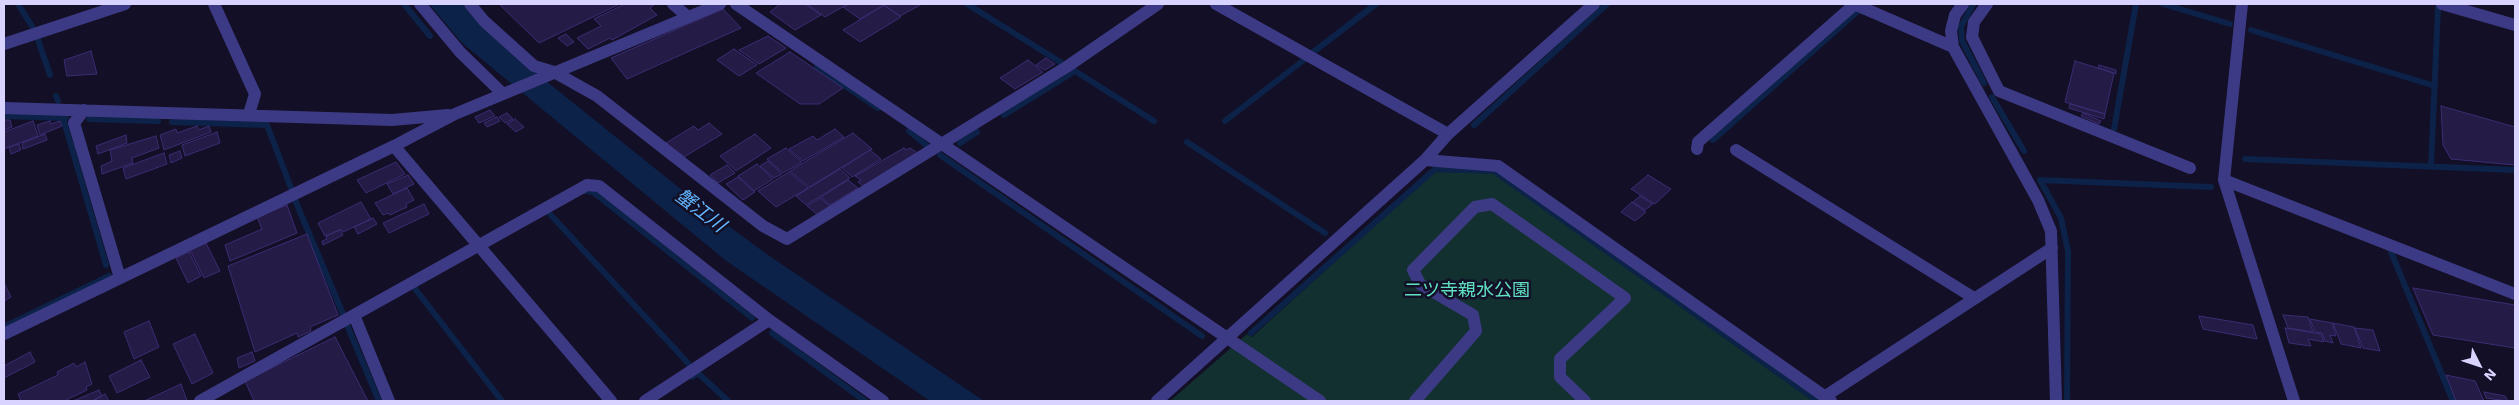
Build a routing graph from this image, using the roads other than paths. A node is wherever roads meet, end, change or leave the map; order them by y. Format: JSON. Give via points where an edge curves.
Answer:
{"nodes":[{"id":1,"x":125,"y":4,"type":"edge"},
{"id":2,"x":214,"y":4,"type":"edge"},
{"id":3,"x":420,"y":4,"type":"edge"},
{"id":4,"x":470,"y":4,"type":"edge"},
{"id":5,"x":673,"y":4,"type":"edge"},
{"id":6,"x":720,"y":4,"type":"edge"},
{"id":7,"x":736,"y":4,"type":"edge"},
{"id":8,"x":1158,"y":4,"type":"edge"},
{"id":9,"x":1216,"y":4,"type":"edge"},
{"id":10,"x":1594,"y":4,"type":"edge"},
{"id":11,"x":1854,"y":4,"type":"edge"},
{"id":12,"x":1963,"y":4,"type":"edge"},
{"id":13,"x":1987,"y":4,"type":"edge"},
{"id":14,"x":2242,"y":4,"type":"edge"},
{"id":15,"x":2442,"y":4,"type":"edge"},
{"id":16,"x":688,"y":17,"type":"junction"},
{"id":17,"x":2515,"y":24,"type":"edge"},
{"id":18,"x":4,"y":44,"type":"edge"},
{"id":19,"x":1953,"y":47,"type":"junction"},
{"id":20,"x":550,"y":73,"type":"junction"},
{"id":21,"x":507,"y":92,"type":"junction"},
{"id":22,"x":4,"y":108,"type":"edge"},
{"id":23,"x":84,"y":110,"type":"junction"},
{"id":24,"x":249,"y":114,"type":"junction"},
{"id":25,"x":456,"y":114,"type":"junction"},
{"id":26,"x":1448,"y":134,"type":"junction"},
{"id":27,"x":942,"y":144,"type":"junction"},
{"id":28,"x":394,"y":146,"type":"junction"},
{"id":29,"x":1697,"y":149,"type":"dead end"},
{"id":30,"x":1736,"y":150,"type":"dead end"},
{"id":31,"x":1425,"y":160,"type":"junction"},
{"id":32,"x":2190,"y":168,"type":"dead end"},
{"id":33,"x":2225,"y":174,"type":"junction"},
{"id":34,"x":479,"y":245,"type":"junction"},
{"id":35,"x":2052,"y":248,"type":"junction"},
{"id":36,"x":120,"y":278,"type":"junction"},
{"id":37,"x":2515,"y":294,"type":"edge"},
{"id":38,"x":1974,"y":298,"type":"junction"},
{"id":39,"x":354,"y":315,"type":"junction"},
{"id":40,"x":769,"y":320,"type":"junction"},
{"id":41,"x":4,"y":334,"type":"edge"},
{"id":42,"x":1227,"y":338,"type":"junction"},
{"id":43,"x":1828,"y":399,"type":"edge"},
{"id":44,"x":200,"y":401,"type":"edge"},
{"id":45,"x":389,"y":401,"type":"edge"},
{"id":46,"x":611,"y":401,"type":"edge"},
{"id":47,"x":645,"y":401,"type":"edge"},
{"id":48,"x":883,"y":401,"type":"edge"},
{"id":49,"x":1156,"y":401,"type":"edge"},
{"id":50,"x":1320,"y":401,"type":"edge"},
{"id":51,"x":1415,"y":401,"type":"edge"},
{"id":52,"x":1585,"y":401,"type":"edge"},
{"id":53,"x":2056,"y":401,"type":"edge"},
{"id":54,"x":2294,"y":401,"type":"edge"}],
"edges":[{"from":1,"to":18,"type":"street"},
{"from":2,"to":24,"type":"street","via":[[255,94]]},
{"from":3,"to":21,"type":"street","via":[[460,52]]},
{"from":4,"to":20,"type":"street","via":[[534,66]]},
{"from":5,"to":16,"type":"street"},
{"from":6,"to":16,"type":"street"},
{"from":7,"to":27,"type":"street"},
{"from":8,"to":27,"type":"street","via":[[1068,66]]},
{"from":9,"to":26,"type":"street"},
{"from":10,"to":26,"type":"street"},
{"from":11,"to":19,"type":"street"},
{"from":11,"to":29,"type":"street","via":[[1698,142]]},
{"from":12,"to":19,"type":"street","via":[[1951,31]]},
{"from":13,"to":32,"type":"street","via":[[1974,22],[1972,38],[1999,91]]},
{"from":14,"to":33,"type":"street"},
{"from":15,"to":17,"type":"street"},
{"from":16,"to":20,"type":"street"},
{"from":19,"to":35,"type":"street","via":[[2038,200],[2051,231]]},
{"from":20,"to":21,"type":"street"},
{"from":20,"to":27,"type":"street","via":[[597,96],[763,226],[788,239]]},
{"from":21,"to":25,"type":"street"},
{"from":22,"to":23,"type":"street"},
{"from":23,"to":24,"type":"street"},
{"from":23,"to":36,"type":"street","via":[[74,123]]},
{"from":24,"to":25,"type":"street","via":[[392,120]]},
{"from":25,"to":28,"type":"street"},
{"from":26,"to":31,"type":"street"},
{"from":27,"to":42,"type":"street"},
{"from":28,"to":34,"type":"street"},
{"from":28,"to":36,"type":"street"},
{"from":30,"to":38,"type":"street"},
{"from":31,"to":42,"type":"street"},
{"from":31,"to":43,"type":"street","via":[[1498,166]]},
{"from":33,"to":37,"type":"street"},
{"from":33,"to":54,"type":"street"},
{"from":34,"to":39,"type":"street"},
{"from":34,"to":40,"type":"street","via":[[587,185],[599,186]]},
{"from":34,"to":46,"type":"street"},
{"from":35,"to":38,"type":"street"},
{"from":35,"to":53,"type":"street"},
{"from":36,"to":41,"type":"street"},
{"from":38,"to":43,"type":"street"},
{"from":39,"to":44,"type":"street"},
{"from":39,"to":45,"type":"street"},
{"from":40,"to":47,"type":"street"},
{"from":40,"to":48,"type":"street"},
{"from":42,"to":49,"type":"street"},
{"from":42,"to":50,"type":"street"},
{"from":51,"to":52,"type":"street","via":[[1476,330],[1474,315],[1420,284],[1413,270],[1475,207],[1492,204],[1625,298],[1560,359],[1560,377]]}]}
